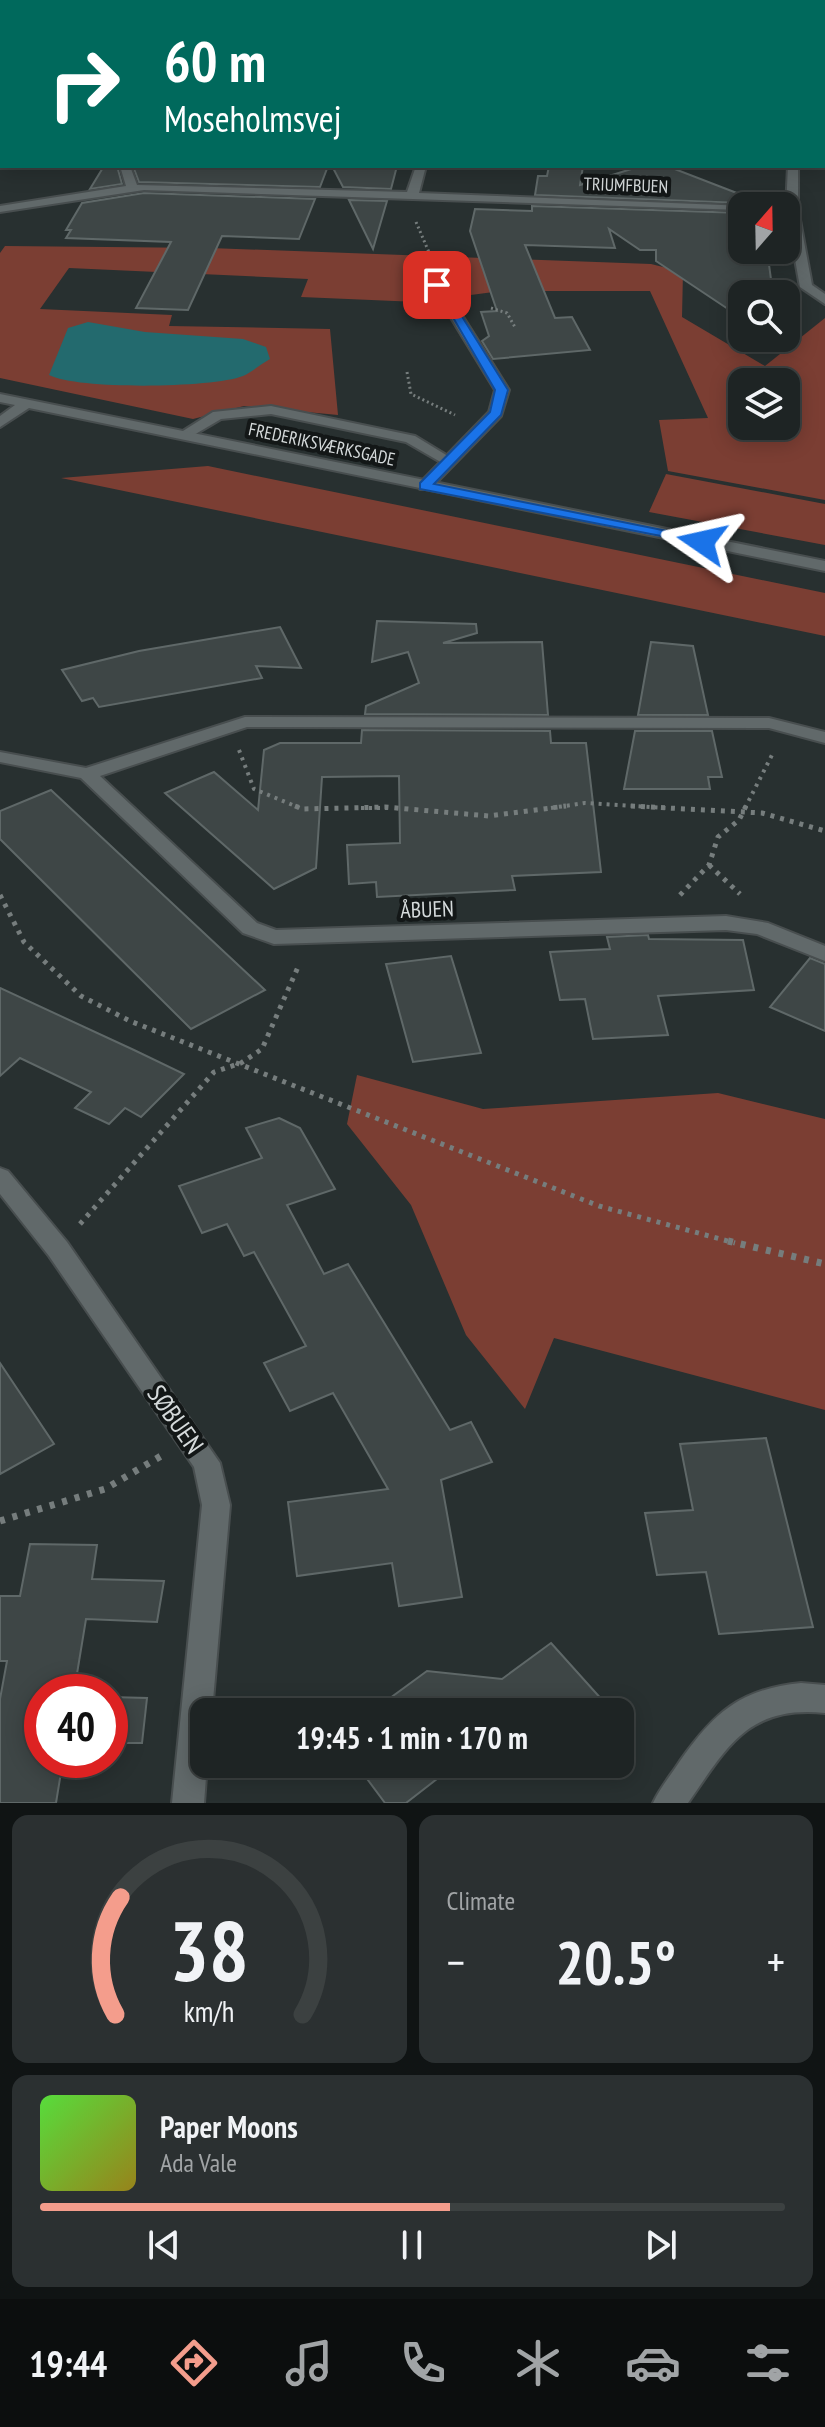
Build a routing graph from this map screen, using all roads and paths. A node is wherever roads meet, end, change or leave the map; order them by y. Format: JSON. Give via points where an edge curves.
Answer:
{"nodes":[{"id":1,"x":126,"y":168,"type":"edge"},
{"id":2,"x":420,"y":168,"type":"edge"},
{"id":3,"x":793,"y":168,"type":"edge"},
{"id":4,"x":132,"y":187,"type":"junction"},
{"id":5,"x":791,"y":192,"type":"edge"},
{"id":6,"x":406,"y":196,"type":"junction"},
{"id":7,"x":728,"y":207,"type":"edge"},
{"id":8,"x":0,"y":209,"type":"edge"},
{"id":9,"x":800,"y":259,"type":"edge"},
{"id":10,"x":437,"y":285,"type":"joint"},
{"id":11,"x":825,"y":300,"type":"edge"},
{"id":12,"x":491,"y":308,"type":"dead end"},
{"id":13,"x":516,"y":329,"type":"dead end"},
{"id":14,"x":407,"y":372,"type":"dead end"},
{"id":15,"x":0,"y":398,"type":"edge"},
{"id":16,"x":25,"y":404,"type":"junction"},
{"id":17,"x":460,"y":417,"type":"dead end"},
{"id":18,"x":0,"y":423,"type":"edge"},
{"id":19,"x":182,"y":436,"type":"junction"},
{"id":20,"x":449,"y":461,"type":"junction"},
{"id":21,"x":425,"y":486,"type":"junction"},
{"id":22,"x":825,"y":566,"type":"edge"},
{"id":23,"x":230,"y":727,"type":"junction"},
{"id":24,"x":785,"y":727,"type":"junction"},
{"id":25,"x":825,"y":738,"type":"edge"},
{"id":26,"x":0,"y":757,"type":"edge"},
{"id":27,"x":87,"y":774,"type":"junction"},
{"id":28,"x":740,"y":812,"type":"junction"},
{"id":29,"x":825,"y":831,"type":"edge"},
{"id":30,"x":0,"y":895,"type":"edge"},
{"id":31,"x":666,"y":925,"type":"junction"},
{"id":32,"x":311,"y":937,"type":"junction"},
{"id":33,"x":825,"y":954,"type":"edge"},
{"id":34,"x":241,"y":1063,"type":"junction"},
{"id":35,"x":0,"y":1177,"type":"edge"},
{"id":36,"x":58,"y":1249,"type":"junction"},
{"id":37,"x":825,"y":1264,"type":"edge"},
{"id":38,"x":191,"y":1439,"type":"junction"},
{"id":39,"x":0,"y":1521,"type":"edge"},
{"id":40,"x":825,"y":1699,"type":"edge"},
{"id":41,"x":188,"y":1803,"type":"edge"},
{"id":42,"x":669,"y":1803,"type":"edge"}],
"edges":[{"from":1,"to":4,"type":"street"},
{"from":2,"to":6,"type":"street"},
{"from":3,"to":5,"type":"street"},
{"from":4,"to":6,"type":"street","name":"TRIUMFBUEN"},
{"from":4,"to":8,"type":"street","name":"TRIUMFBUEN"},
{"from":6,"to":7,"type":"street","name":"TRIUMFBUEN"},
{"from":6,"to":10,"type":"path","via":[[434,264]]},
{"from":9,"to":11,"type":"street","via":[[806,287]]},
{"from":10,"to":20,"type":"street","via":[[502,390],[496,413]]},
{"from":12,"to":13,"type":"path","via":[[507,313]]},
{"from":14,"to":17,"type":"path","via":[[411,394]]},
{"from":15,"to":16,"type":"street","name":"FREDERIKSVÆRKSGADE"},
{"from":16,"to":18,"type":"street"},
{"from":16,"to":19,"type":"street","name":"FREDERIKSVÆRKSGADE"},
{"from":19,"to":20,"type":"street","via":[[218,415],[271,410],[410,439]]},
{"from":19,"to":21,"type":"street","name":"FREDERIKSVÆRKSGADE"},
{"from":20,"to":21,"type":"street"},
{"from":21,"to":22,"type":"street","name":"FREDERIKSVÆRKSGADE"},
{"from":23,"to":24,"type":"street","via":[[245,722],[356,722]]},
{"from":23,"to":27,"type":"street"},
{"from":23,"to":28,"type":"path","via":[[254,789],[303,809],[385,807],[489,816],[585,803]]},
{"from":24,"to":25,"type":"street"},
{"from":24,"to":28,"type":"path"},
{"from":26,"to":27,"type":"street"},
{"from":27,"to":32,"type":"street","name":"ÅBUEN","via":[[250,928],[274,937]]},
{"from":28,"to":29,"type":"path"},
{"from":28,"to":31,"type":"path","via":[[739,820],[718,837],[709,865],[680,895]]},
{"from":30,"to":34,"type":"path","via":[[24,942],[81,996],[130,1021]]},
{"from":31,"to":32,"type":"street","name":"ÅBUEN"},
{"from":31,"to":33,"type":"street","name":"ÅBUEN","via":[[761,928]]},
{"from":32,"to":34,"type":"path","via":[[262,1049]]},
{"from":34,"to":36,"type":"path","via":[[214,1072]]},
{"from":34,"to":37,"type":"path","via":[[599,1206]]},
{"from":35,"to":36,"type":"street","name":"SØBUEN"},
{"from":36,"to":38,"type":"street","name":"SØBUEN"},
{"from":38,"to":39,"type":"path","via":[[105,1489]]},
{"from":38,"to":41,"type":"street","name":"SØBUEN","via":[[207,1463],[216,1505]]},
{"from":40,"to":42,"type":"street","via":[[801,1695],[730,1722]]}]}
